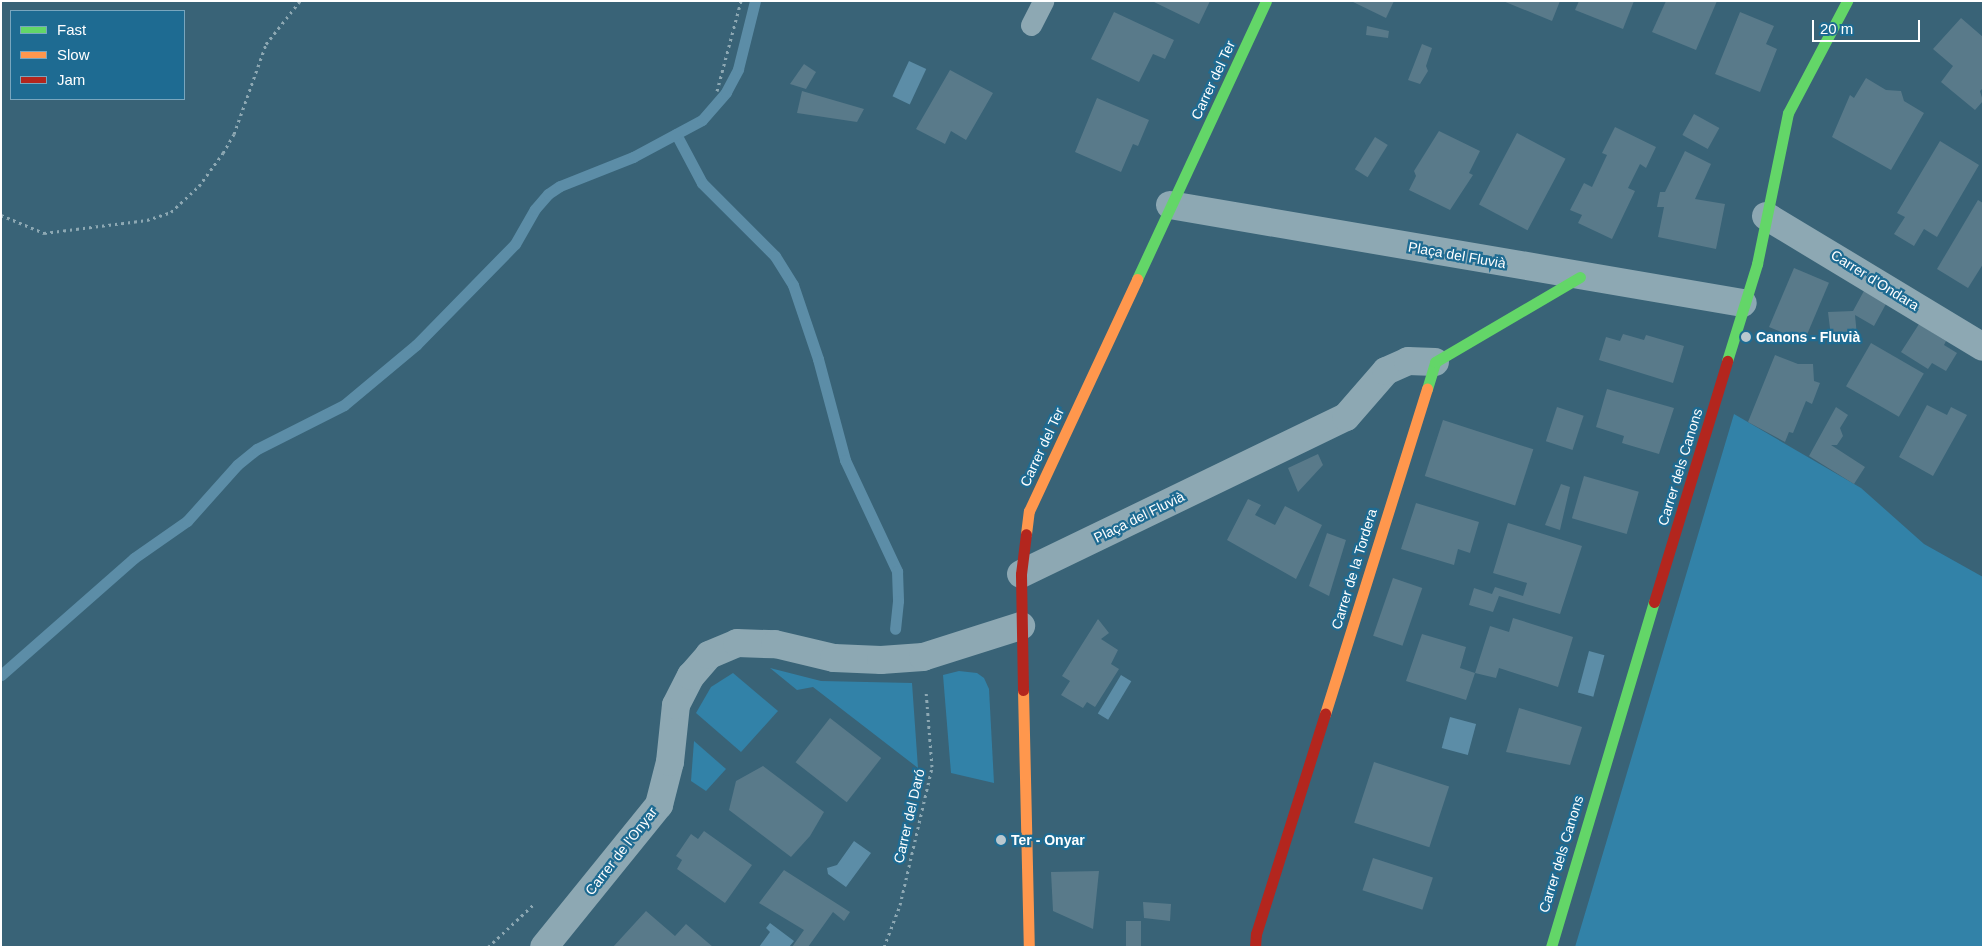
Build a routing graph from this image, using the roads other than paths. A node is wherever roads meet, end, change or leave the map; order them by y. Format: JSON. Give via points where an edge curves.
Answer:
{"nodes":[{"id":1,"x":1043,"y":1,"type":"edge"},
{"id":2,"x":1266,"y":1,"type":"edge"},
{"id":3,"x":1839,"y":3,"type":"edge"},
{"id":4,"x":1031,"y":25,"type":"dead end"},
{"id":5,"x":1170,"y":205,"type":"junction"},
{"id":6,"x":1766,"y":216,"type":"junction"},
{"id":7,"x":1580,"y":276,"type":"junction"},
{"id":8,"x":1743,"y":303,"type":"junction"},
{"id":9,"x":1983,"y":347,"type":"edge"},
{"id":10,"x":1435,"y":362,"type":"junction"},
{"id":11,"x":1021,"y":574,"type":"junction"},
{"id":12,"x":1021,"y":626,"type":"junction"},
{"id":13,"x":544,"y":947,"type":"edge"},
{"id":14,"x":1029,"y":947,"type":"edge"},
{"id":15,"x":1255,"y":947,"type":"edge"},
{"id":16,"x":1551,"y":947,"type":"edge"}],
"edges":[{"from":1,"to":4,"type":"lane"},
{"from":2,"to":5,"type":"street","name":"Carrer del Ter"},
{"from":3,"to":6,"type":"street","name":"Carrer dels Canons","via":[[1788,114]]},
{"from":5,"to":7,"type":"street","name":"Plaça del Fluvià"},
{"from":5,"to":11,"type":"street","name":"Carrer del Ter","via":[[1029,511]]},
{"from":6,"to":8,"type":"street","name":"Carrer dels Canons","via":[[1757,264]]},
{"from":6,"to":9,"type":"street","name":"Carrer d'Ondara"},
{"from":7,"to":8,"type":"street","name":"Plaça del Fluvià"},
{"from":7,"to":10,"type":"street"},
{"from":8,"to":16,"type":"street","name":"Carrer dels Canons"},
{"from":10,"to":11,"type":"street","name":"Plaça del Fluvià","via":[[1408,361],[1386,371],[1346,417]]},
{"from":10,"to":15,"type":"street","name":"Carrer de la Tordera","via":[[1256,934]]},
{"from":11,"to":12,"type":"street","name":"Carrer del Ter"},
{"from":12,"to":13,"type":"street","name":"Carrer de l'Onyar","via":[[923,657],[881,660],[834,658],[775,644],[737,643],[709,655],[691,676],[676,705],[670,762],[659,805]]},
{"from":12,"to":14,"type":"street","name":"Carrer del Ter"}]}
